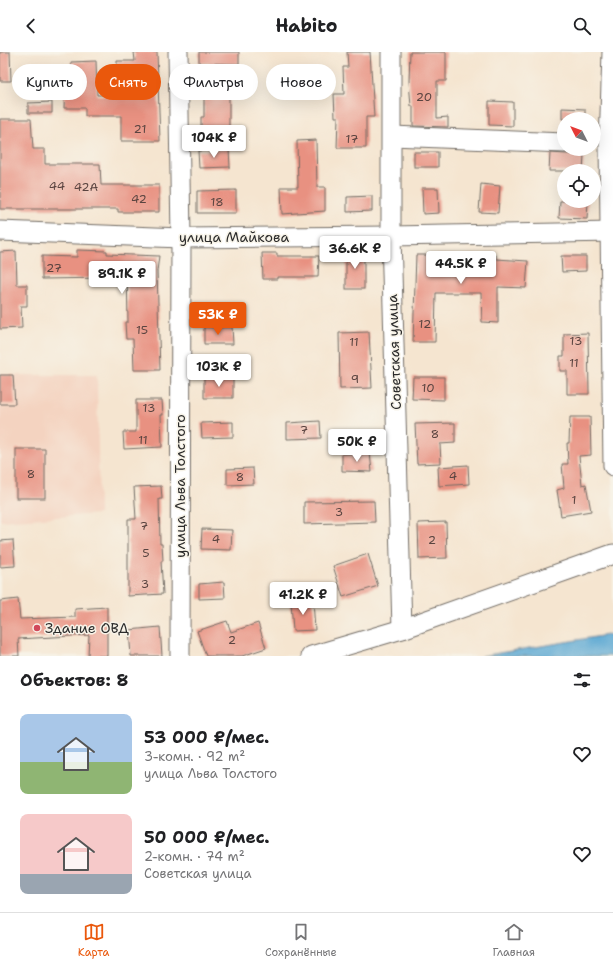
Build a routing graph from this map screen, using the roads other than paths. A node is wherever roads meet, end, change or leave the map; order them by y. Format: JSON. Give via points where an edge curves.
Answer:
{"nodes":[{"id":1,"x":178,"y":52,"type":"edge"},
{"id":2,"x":391,"y":52,"type":"edge"},
{"id":3,"x":612,"y":52,"type":"edge"},
{"id":4,"x":392,"y":136,"type":"junction"},
{"id":5,"x":557,"y":143,"type":"edge"},
{"id":6,"x":602,"y":145,"type":"edge"},
{"id":7,"x":0,"y":231,"type":"edge"},
{"id":8,"x":611,"y":232,"type":"edge"},
{"id":9,"x":391,"y":236,"type":"junction"},
{"id":10,"x":181,"y":238,"type":"junction"},
{"id":11,"x":613,"y":466,"type":"edge"},
{"id":12,"x":613,"y":554,"type":"edge"},
{"id":13,"x":402,"y":629,"type":"junction"},
{"id":14,"x":180,"y":656,"type":"edge"},
{"id":15,"x":311,"y":656,"type":"edge"}],
"edges":[{"from":1,"to":10,"type":"street","name":"улица Льва Толстого"},
{"from":2,"to":4,"type":"street","name":"Советская улица"},
{"from":3,"to":6,"type":"street"},
{"from":4,"to":5,"type":"street"},
{"from":4,"to":9,"type":"street","name":"Советская улица"},
{"from":6,"to":8,"type":"street"},
{"from":7,"to":10,"type":"street","name":"улица Майкова"},
{"from":8,"to":9,"type":"street","name":"улица Майкова"},
{"from":8,"to":11,"type":"street"},
{"from":9,"to":10,"type":"street","name":"улица Майкова"},
{"from":9,"to":13,"type":"street","name":"Советская улица"},
{"from":10,"to":14,"type":"street","name":"улица Льва Толстого"},
{"from":12,"to":13,"type":"street"},
{"from":13,"to":15,"type":"street"}]}
